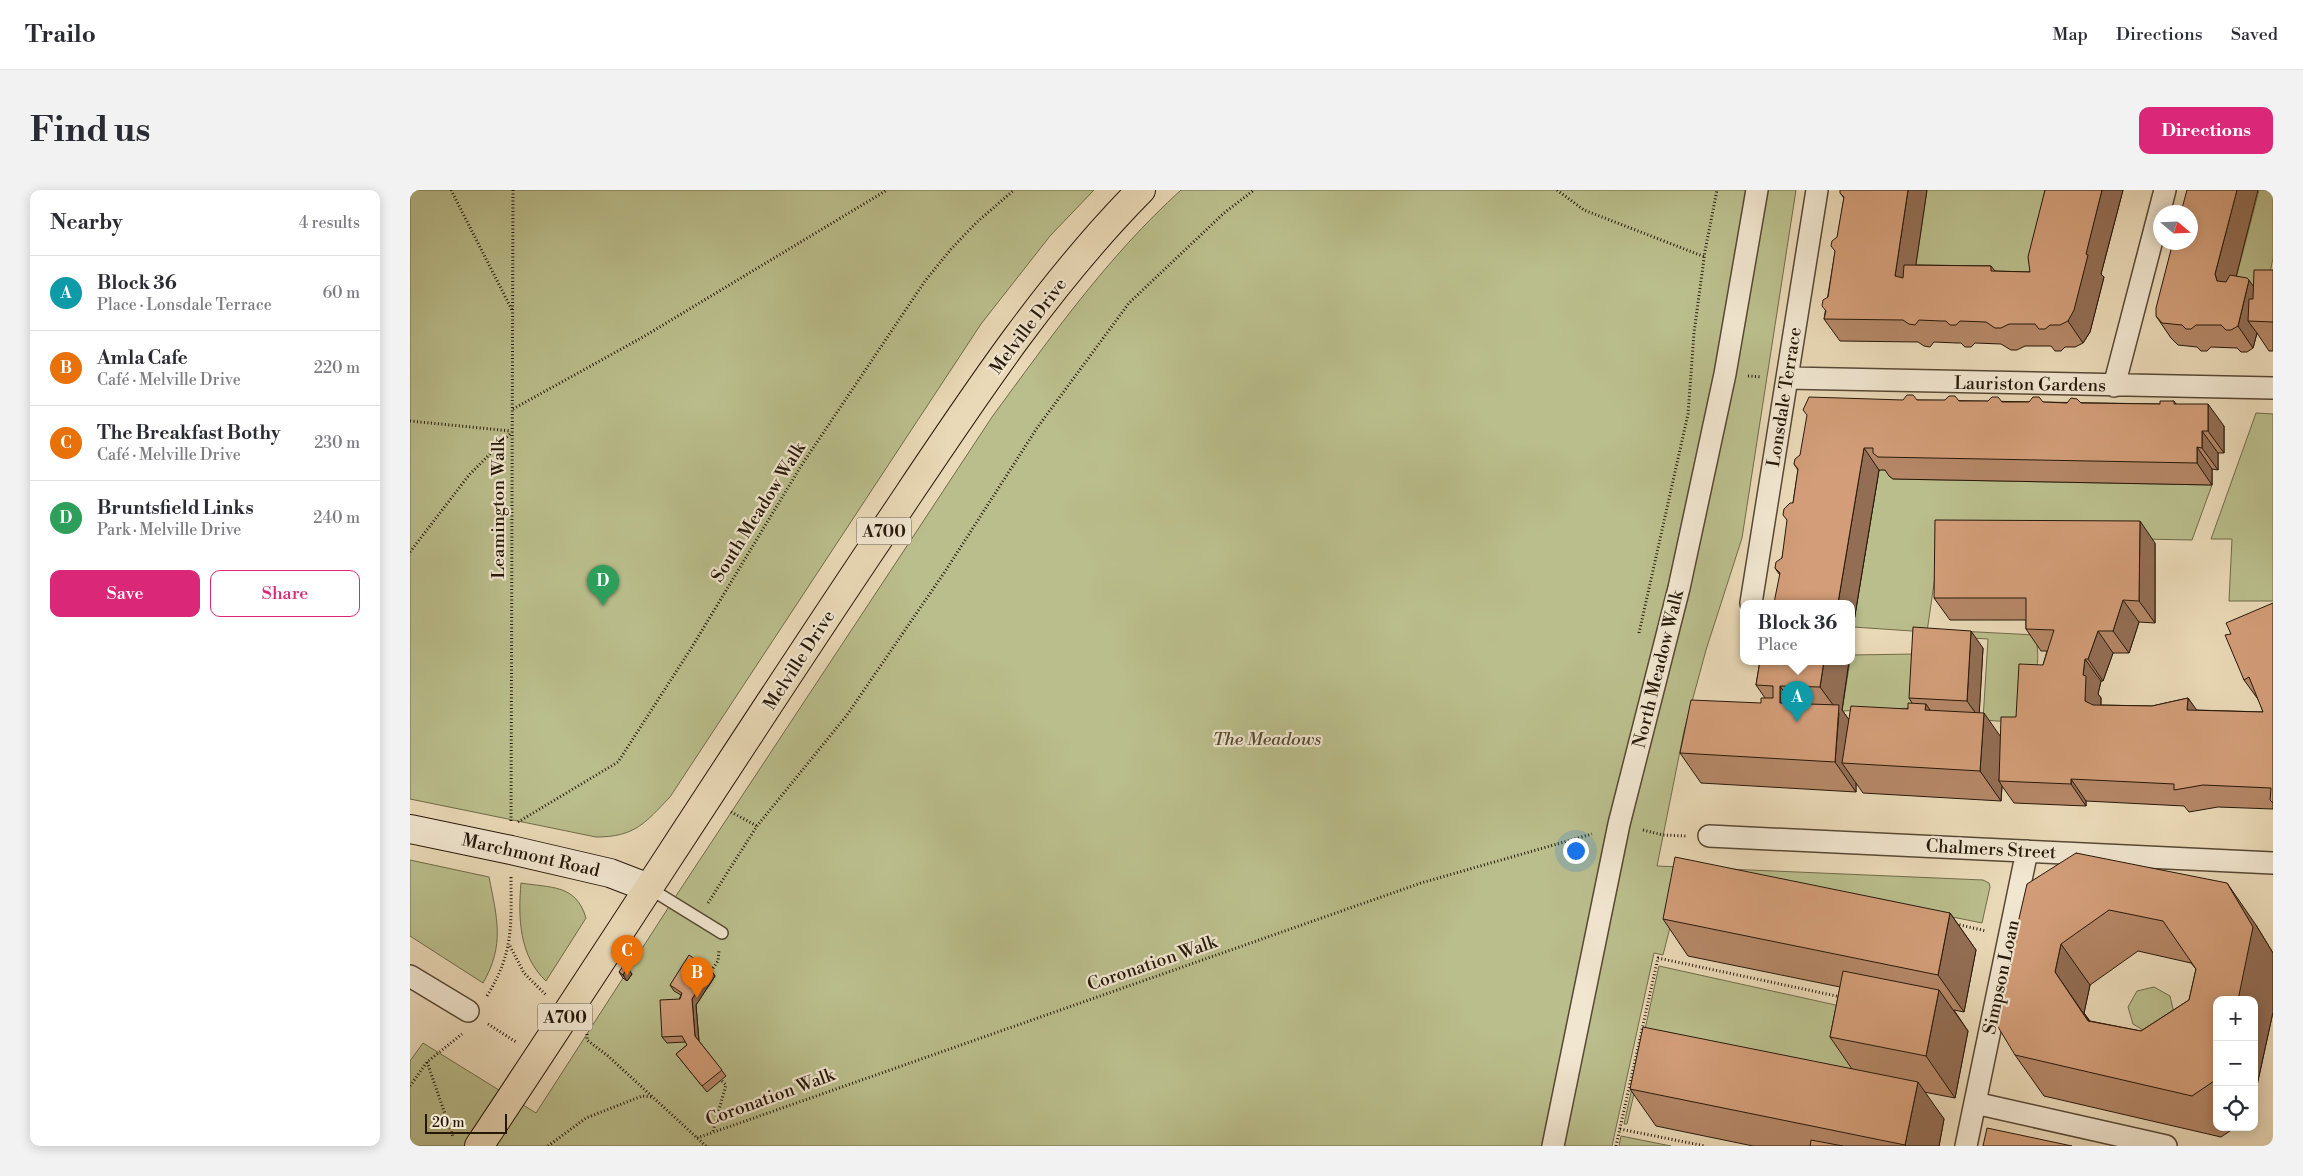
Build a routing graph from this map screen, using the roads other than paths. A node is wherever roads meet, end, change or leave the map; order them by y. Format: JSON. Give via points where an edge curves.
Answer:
{"nodes":[{"id":1,"x":1141,"y":190,"type":"edge"},
{"id":2,"x":1757,"y":190,"type":"edge"},
{"id":3,"x":1817,"y":190,"type":"edge"},
{"id":4,"x":2165,"y":190,"type":"edge"},
{"id":5,"x":1788,"y":378,"type":"junction"},
{"id":6,"x":2114,"y":386,"type":"junction"},
{"id":7,"x":2273,"y":388,"type":"edge"},
{"id":8,"x":1751,"y":600,"type":"edge"},
{"id":9,"x":410,"y":829,"type":"edge"},
{"id":10,"x":1709,"y":836,"type":"road end"},
{"id":11,"x":2027,"y":851,"type":"junction"},
{"id":12,"x":2273,"y":863,"type":"edge"},
{"id":13,"x":649,"y":888,"type":"junction"},
{"id":14,"x":722,"y":932,"type":"road end"},
{"id":15,"x":410,"y":976,"type":"edge"},
{"id":16,"x":472,"y":1014,"type":"road end"},
{"id":17,"x":1975,"y":1103,"type":"junction"},
{"id":18,"x":467,"y":1143,"type":"edge"},
{"id":19,"x":1553,"y":1146,"type":"edge"},
{"id":20,"x":1966,"y":1146,"type":"edge"},
{"id":21,"x":2166,"y":1146,"type":"edge"}],
"edges":[{"from":1,"to":13,"type":"main road","name":"Melville Drive","number":"A700","via":[[1074,265],[1006,355],[823,622]]},
{"from":2,"to":19,"type":"street","name":"North Meadow Walk","via":[[1725,374],[1679,588],[1619,824]]},
{"from":3,"to":5,"type":"street","name":"Lonsdale Terrace"},
{"from":4,"to":6,"type":"street"},
{"from":5,"to":6,"type":"street","name":"Lauriston Gardens"},
{"from":5,"to":8,"type":"street","name":"Lonsdale Terrace"},
{"from":6,"to":7,"type":"street","name":"Lauriston Gardens"},
{"from":9,"to":13,"type":"street","name":"Marchmont Road","via":[[610,873]]},
{"from":10,"to":11,"type":"street","name":"Chalmers Street"},
{"from":11,"to":12,"type":"street","name":"Chalmers Street"},
{"from":11,"to":17,"type":"street","name":"Simpson Loan"},
{"from":13,"to":14,"type":"lane"},
{"from":13,"to":18,"type":"main road","name":"Melville Drive","number":"A700"},
{"from":15,"to":16,"type":"street"},
{"from":17,"to":20,"type":"street","name":"Simpson Loan"},
{"from":17,"to":21,"type":"street"}]}
